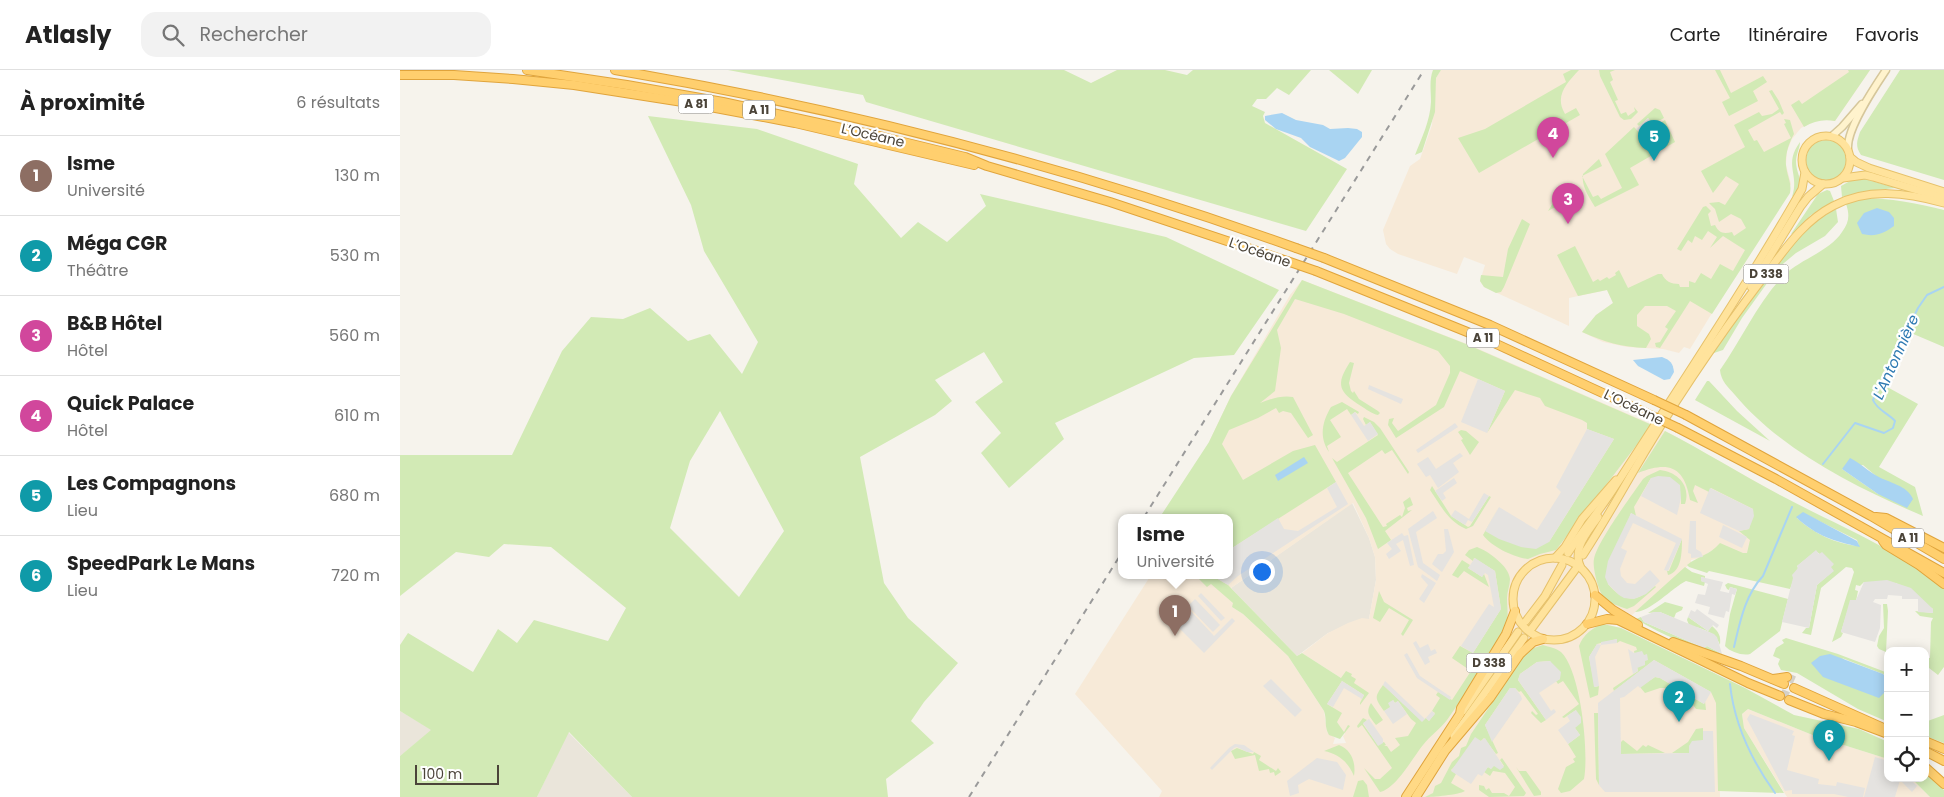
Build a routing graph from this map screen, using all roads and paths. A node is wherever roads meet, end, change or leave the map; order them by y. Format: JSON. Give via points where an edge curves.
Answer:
{"nodes":[{"id":1,"x":527,"y":70,"type":"edge"},
{"id":2,"x":615,"y":70,"type":"edge"},
{"id":3,"x":1886,"y":70,"type":"edge"},
{"id":4,"x":400,"y":75,"type":"edge"},
{"id":5,"x":1867,"y":99,"type":"junction"},
{"id":6,"x":1832,"y":136,"type":"junction"},
{"id":7,"x":1848,"y":148,"type":"junction"},
{"id":8,"x":1850,"y":157,"type":"junction"},
{"id":9,"x":986,"y":166,"type":"junction"},
{"id":10,"x":1805,"y":172,"type":"junction"},
{"id":11,"x":1843,"y":178,"type":"junction"},
{"id":12,"x":1823,"y":184,"type":"junction"},
{"id":13,"x":1944,"y":192,"type":"edge"},
{"id":14,"x":1944,"y":198,"type":"edge"},
{"id":15,"x":1944,"y":203,"type":"edge"},
{"id":16,"x":1708,"y":355,"type":"junction"},
{"id":17,"x":1628,"y":473,"type":"junction"},
{"id":18,"x":1872,"y":516,"type":"junction"},
{"id":19,"x":1879,"y":536,"type":"junction"},
{"id":20,"x":1944,"y":548,"type":"edge"},
{"id":21,"x":1568,"y":553,"type":"dead end"},
{"id":22,"x":1583,"y":555,"type":"dead end"},
{"id":23,"x":1554,"y":558,"type":"junction"},
{"id":24,"x":1944,"y":559,"type":"edge"},
{"id":25,"x":1562,"y":565,"type":"dead end"},
{"id":26,"x":1574,"y":570,"type":"dead end"},
{"id":27,"x":1583,"y":570,"type":"junction"},
{"id":28,"x":1944,"y":573,"type":"edge"},
{"id":29,"x":1944,"y":584,"type":"edge"},
{"id":30,"x":1595,"y":595,"type":"junction"},
{"id":31,"x":1515,"y":611,"type":"junction"},
{"id":32,"x":1526,"y":621,"type":"dead end"},
{"id":33,"x":1587,"y":624,"type":"junction"},
{"id":34,"x":1532,"y":628,"type":"dead end"},
{"id":35,"x":1543,"y":639,"type":"junction"},
{"id":36,"x":1769,"y":692,"type":"junction"},
{"id":37,"x":1800,"y":705,"type":"junction"},
{"id":38,"x":1460,"y":714,"type":"junction"},
{"id":39,"x":1878,"y":728,"type":"junction"},
{"id":40,"x":1884,"y":729,"type":"edge"},
{"id":41,"x":1887,"y":737,"type":"edge"},
{"id":42,"x":1929,"y":743,"type":"edge"},
{"id":43,"x":1944,"y":749,"type":"edge"},
{"id":44,"x":1445,"y":751,"type":"junction"},
{"id":45,"x":1929,"y":751,"type":"edge"},
{"id":46,"x":1944,"y":759,"type":"edge"},
{"id":47,"x":1929,"y":771,"type":"edge"},
{"id":48,"x":1944,"y":784,"type":"edge"},
{"id":49,"x":1406,"y":797,"type":"edge"},
{"id":50,"x":1416,"y":797,"type":"edge"}],
"edges":[{"from":1,"to":9,"type":"highway","name":"L’Océane","number":"A 11","via":[[797,117],[965,157]]},
{"from":2,"to":18,"type":"highway","name":"L’Océane","number":"A 11","bridge":true,"via":[[804,106],[953,141],[1202,214],[1324,258],[1490,325],[1686,415]]},
{"from":3,"to":5,"type":"main road"},
{"from":4,"to":9,"type":"highway","number":"A 81","via":[[512,79],[689,103]]},
{"from":5,"to":6,"type":"main road"},
{"from":5,"to":7,"type":"main road","via":[[1851,133]]},
{"from":6,"to":7,"type":"main road"},
{"from":6,"to":10,"type":"main road","via":[[1817,137],[1807,144],[1802,158]]},
{"from":7,"to":8,"type":"main road"},
{"from":8,"to":11,"type":"main road","via":[[1849,168]]},
{"from":8,"to":13,"type":"main road","via":[[1869,168]]},
{"from":9,"to":19,"type":"highway","name":"L’Océane","number":"A 11","bridge":true,"via":[[1110,202],[1316,271],[1492,342],[1678,428]]},
{"from":10,"to":12,"type":"main road"},
{"from":10,"to":17,"type":"main road","number":"D 338","via":[[1802,190]]},
{"from":11,"to":12,"type":"main road"},
{"from":11,"to":14,"type":"main road","via":[[1865,175]]},
{"from":12,"to":16,"type":"main road","number":"D 338","via":[[1801,206]]},
{"from":15,"to":16,"type":"main road","number":"D 338","via":[[1911,195],[1883,193],[1850,198],[1824,211],[1791,240]]},
{"from":16,"to":17,"type":"main road","number":"D 338"},
{"from":17,"to":21,"type":"main road","number":"D 338"},
{"from":17,"to":22,"type":"main road","number":"D 338"},
{"from":17,"to":23,"type":"main road","number":"D 338","via":[[1582,519],[1565,548]]},
{"from":17,"to":27,"type":"main road","number":"D 338","via":[[1580,543],[1578,558]]},
{"from":18,"to":20,"type":"highway","via":[[1886,518]]},
{"from":18,"to":24,"type":"highway","name":"L’Océane","number":"A 11"},
{"from":19,"to":28,"type":"highway","name":"L’Océane","number":"A 11"},
{"from":19,"to":29,"type":"highway","via":[[1886,545]]},
{"from":23,"to":27,"type":"main road","via":[[1569,561]]},
{"from":23,"to":31,"type":"main road","via":[[1535,563],[1520,576],[1514,593]]},
{"from":25,"to":32,"type":"main road"},
{"from":26,"to":34,"type":"main road"},
{"from":27,"to":30,"type":"main road"},
{"from":30,"to":33,"type":"main road","via":[[1594,610]]},
{"from":30,"to":36,"type":"highway","via":[[1637,624],[1672,641],[1773,679],[1783,687]]},
{"from":31,"to":35,"type":"main road","via":[[1525,628]]},
{"from":31,"to":38,"type":"highway","number":"D 338","via":[[1506,634]]},
{"from":33,"to":35,"type":"main road","via":[[1567,638]]},
{"from":33,"to":36,"type":"highway","via":[[1618,620]]},
{"from":35,"to":44,"type":"highway","number":"D 338","via":[[1533,642],[1520,654],[1490,698]]},
{"from":36,"to":37,"type":"highway","via":[[1778,701]]},
{"from":37,"to":39,"type":"highway"},
{"from":37,"to":39,"type":"highway","via":[[1793,691],[1805,693]]},
{"from":38,"to":44,"type":"main road","number":"D 338","via":[[1521,635]]},
{"from":38,"to":49,"type":"highway","number":"D 338"},
{"from":39,"to":40,"type":"highway"},
{"from":39,"to":41,"type":"highway"},
{"from":42,"to":43,"type":"highway"},
{"from":44,"to":50,"type":"highway","number":"D 338"},
{"from":45,"to":46,"type":"highway"},
{"from":47,"to":48,"type":"highway"}]}
